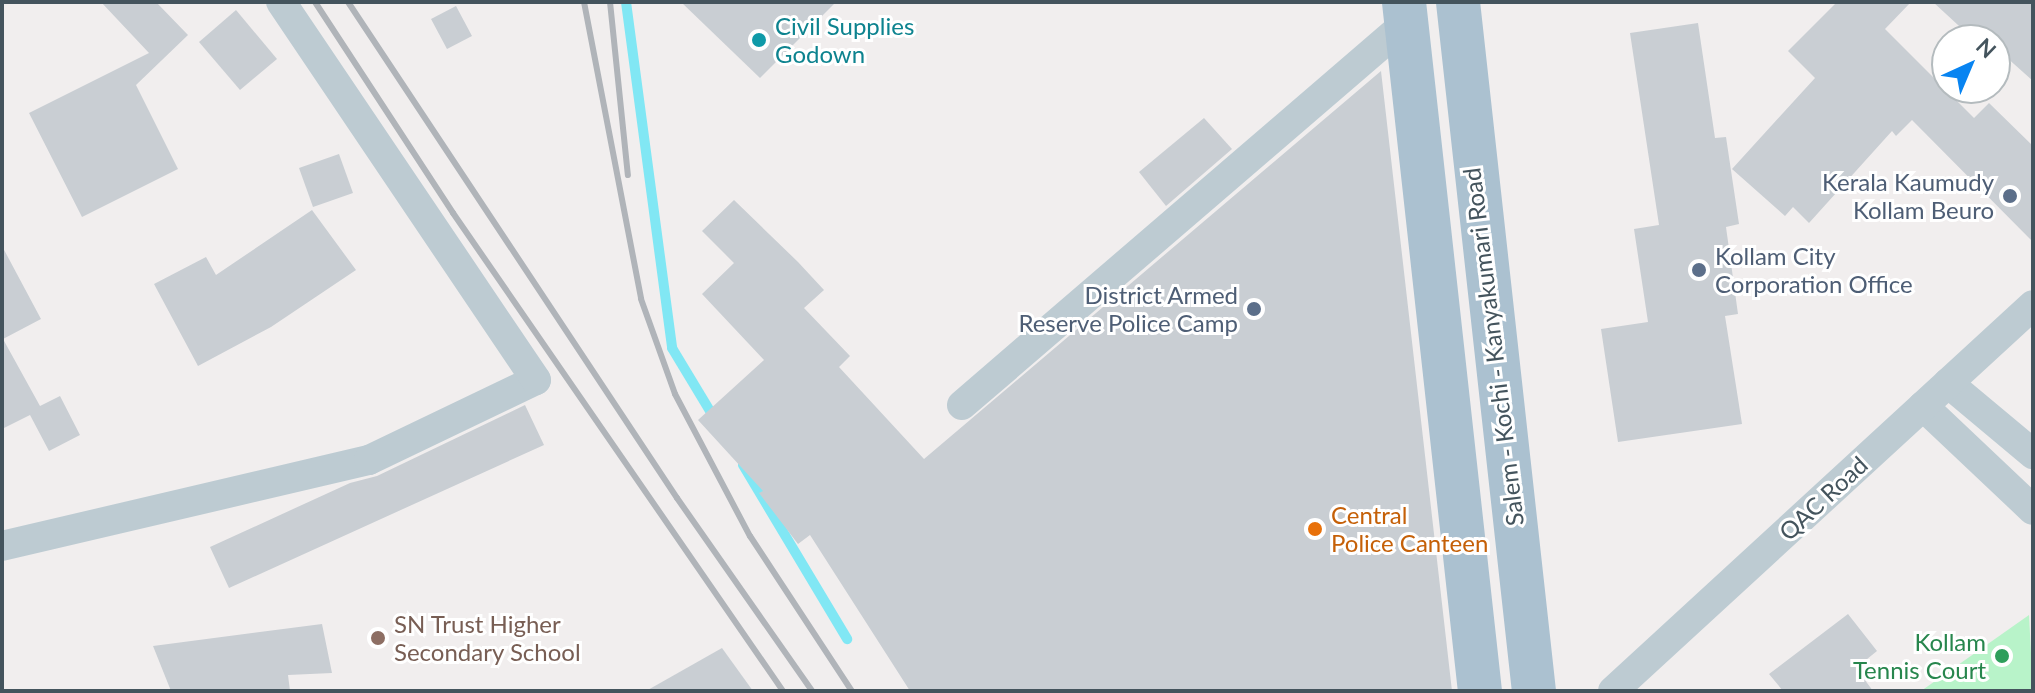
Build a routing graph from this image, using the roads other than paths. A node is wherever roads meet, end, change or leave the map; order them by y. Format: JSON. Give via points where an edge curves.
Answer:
{"nodes":[{"id":1,"x":281,"y":2,"type":"edge"},
{"id":2,"x":1458,"y":2,"type":"edge"},
{"id":3,"x":1404,"y":14,"type":"edge"},
{"id":4,"x":2033,"y":305,"type":"edge"},
{"id":5,"x":1948,"y":383,"type":"junction"},
{"id":6,"x":962,"y":405,"type":"dead end"},
{"id":7,"x":1923,"y":406,"type":"junction"},
{"id":8,"x":2033,"y":454,"type":"edge"},
{"id":9,"x":2033,"y":510,"type":"edge"},
{"id":10,"x":2,"y":546,"type":"edge"},
{"id":11,"x":1480,"y":691,"type":"edge"},
{"id":12,"x":1534,"y":691,"type":"edge"},
{"id":13,"x":1613,"y":691,"type":"edge"}],
"edges":[{"from":1,"to":10,"type":"street","via":[[536,380],[369,460]]},
{"from":2,"to":12,"type":"main road","name":"Salem - Kochi - Kanyakumari Road"},
{"from":3,"to":6,"type":"street"},
{"from":3,"to":11,"type":"main road"},
{"from":4,"to":5,"type":"street","name":"QAC Road"},
{"from":5,"to":7,"type":"street","name":"QAC Road"},
{"from":5,"to":8,"type":"street"},
{"from":7,"to":9,"type":"street"},
{"from":7,"to":13,"type":"street","name":"QAC Road"}]}
